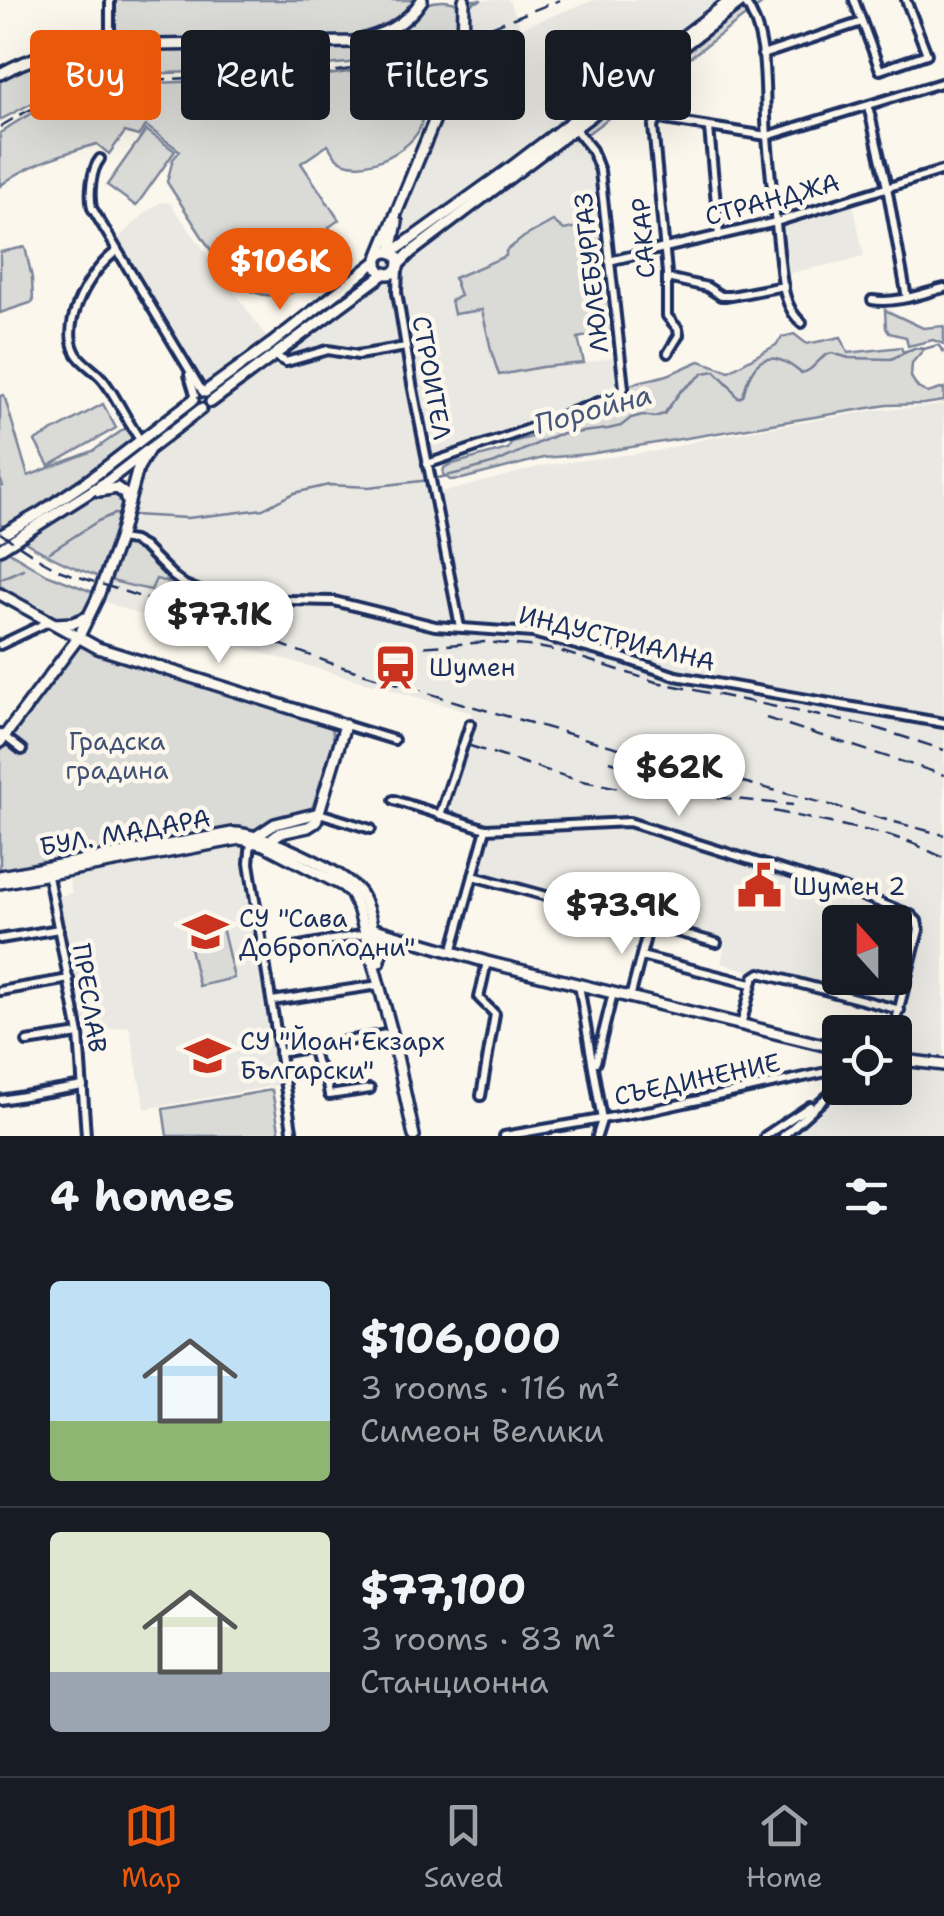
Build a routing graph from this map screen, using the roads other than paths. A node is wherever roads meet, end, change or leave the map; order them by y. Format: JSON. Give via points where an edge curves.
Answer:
{"nodes":[{"id":1,"x":110,"y":0,"type":"edge"},
{"id":2,"x":422,"y":0,"type":"edge"},
{"id":3,"x":430,"y":0,"type":"edge"},
{"id":4,"x":731,"y":0,"type":"edge"},
{"id":5,"x":744,"y":0,"type":"edge"},
{"id":6,"x":854,"y":0,"type":"edge"},
{"id":7,"x":906,"y":0,"type":"edge"},
{"id":8,"x":461,"y":4,"type":"edge"},
{"id":9,"x":413,"y":14,"type":"junction"},
{"id":10,"x":862,"y":22,"type":"junction"},
{"id":11,"x":110,"y":30,"type":"edge"},
{"id":12,"x":161,"y":45,"type":"edge"},
{"id":13,"x":762,"y":55,"type":"junction"},
{"id":14,"x":30,"y":60,"type":"edge"},
{"id":15,"x":0,"y":74,"type":"edge"},
{"id":16,"x":944,"y":82,"type":"edge"},
{"id":17,"x":868,"y":106,"type":"junction"},
{"id":18,"x":658,"y":120,"type":"edge"},
{"id":19,"x":665,"y":120,"type":"edge"},
{"id":20,"x":575,"y":128,"type":"junction"},
{"id":21,"x":709,"y":128,"type":"junction"},
{"id":22,"x":767,"y":136,"type":"junction"},
{"id":23,"x":100,"y":158,"type":"dead end"},
{"id":24,"x":944,"y":170,"type":"edge"},
{"id":25,"x":887,"y":187,"type":"junction"},
{"id":26,"x":397,"y":215,"type":"junction"},
{"id":27,"x":776,"y":222,"type":"junction"},
{"id":28,"x":425,"y":230,"type":"junction"},
{"id":29,"x":719,"y":236,"type":"junction"},
{"id":30,"x":664,"y":248,"type":"junction"},
{"id":31,"x":117,"y":250,"type":"junction"},
{"id":32,"x":392,"y":252,"type":"junction"},
{"id":33,"x":378,"y":258,"type":"junction"},
{"id":34,"x":609,"y":261,"type":"junction"},
{"id":35,"x":398,"y":266,"type":"junction"},
{"id":36,"x":386,"y":274,"type":"junction"},
{"id":37,"x":666,"y":278,"type":"junction"},
{"id":38,"x":784,"y":286,"type":"junction"},
{"id":39,"x":944,"y":288,"type":"edge"},
{"id":40,"x":398,"y":292,"type":"junction"},
{"id":41,"x":907,"y":298,"type":"junction"},
{"id":42,"x":872,"y":300,"type":"dead end"},
{"id":43,"x":802,"y":324,"type":"dead end"},
{"id":44,"x":406,"y":347,"type":"junction"},
{"id":45,"x":668,"y":353,"type":"dead end"},
{"id":46,"x":274,"y":355,"type":"junction"},
{"id":47,"x":201,"y":396,"type":"junction"},
{"id":48,"x":146,"y":445,"type":"junction"},
{"id":49,"x":428,"y":467,"type":"junction"},
{"id":50,"x":127,"y":504,"type":"junction"},
{"id":51,"x":66,"y":508,"type":"junction"},
{"id":52,"x":0,"y":536,"type":"edge"},
{"id":53,"x":119,"y":540,"type":"junction"},
{"id":54,"x":1,"y":550,"type":"edge"},
{"id":55,"x":3,"y":594,"type":"edge"},
{"id":56,"x":90,"y":616,"type":"junction"},
{"id":57,"x":52,"y":622,"type":"junction"},
{"id":58,"x":460,"y":627,"type":"junction"},
{"id":59,"x":78,"y":638,"type":"junction"},
{"id":60,"x":0,"y":645,"type":"edge"},
{"id":61,"x":98,"y":648,"type":"junction"},
{"id":62,"x":944,"y":723,"type":"edge"},
{"id":63,"x":470,"y":724,"type":"dead end"},
{"id":64,"x":346,"y":725,"type":"junction"},
{"id":65,"x":1,"y":737,"type":"edge"},
{"id":66,"x":394,"y":740,"type":"dead end"},
{"id":67,"x":22,"y":750,"type":"dead end"},
{"id":68,"x":394,"y":800,"type":"dead end"},
{"id":69,"x":319,"y":813,"type":"junction"},
{"id":70,"x":440,"y":814,"type":"junction"},
{"id":71,"x":371,"y":829,"type":"dead end"},
{"id":72,"x":486,"y":830,"type":"junction"},
{"id":73,"x":261,"y":840,"type":"junction"},
{"id":74,"x":48,"y":870,"type":"junction"},
{"id":75,"x":473,"y":876,"type":"junction"},
{"id":76,"x":0,"y":879,"type":"edge"},
{"id":77,"x":649,"y":925,"type":"junction"},
{"id":78,"x":59,"y":928,"type":"junction"},
{"id":79,"x":368,"y":930,"type":"junction"},
{"id":80,"x":0,"y":939,"type":"edge"},
{"id":81,"x":393,"y":940,"type":"junction"},
{"id":82,"x":717,"y":944,"type":"dead end"},
{"id":83,"x":262,"y":952,"type":"junction"},
{"id":84,"x":452,"y":952,"type":"junction"},
{"id":85,"x":641,"y":956,"type":"junction"},
{"id":86,"x":487,"y":962,"type":"junction"},
{"id":87,"x":379,"y":965,"type":"junction"},
{"id":88,"x":69,"y":979,"type":"junction"},
{"id":89,"x":579,"y":984,"type":"junction"},
{"id":90,"x":751,"y":984,"type":"junction"},
{"id":91,"x":379,"y":985,"type":"junction"},
{"id":92,"x":0,"y":991,"type":"edge"},
{"id":93,"x":613,"y":993,"type":"junction"},
{"id":94,"x":630,"y":998,"type":"junction"},
{"id":95,"x":271,"y":1002,"type":"junction"},
{"id":96,"x":900,"y":1010,"type":"junction"},
{"id":97,"x":387,"y":1012,"type":"junction"},
{"id":98,"x":898,"y":1015,"type":"edge"},
{"id":99,"x":741,"y":1025,"type":"junction"},
{"id":100,"x":392,"y":1033,"type":"junction"},
{"id":101,"x":79,"y":1034,"type":"junction"},
{"id":102,"x":28,"y":1042,"type":"dead end"},
{"id":103,"x":822,"y":1044,"type":"edge"},
{"id":104,"x":312,"y":1047,"type":"junction"},
{"id":105,"x":279,"y":1052,"type":"junction"},
{"id":106,"x":912,"y":1061,"type":"edge"},
{"id":107,"x":944,"y":1065,"type":"edge"},
{"id":108,"x":594,"y":1068,"type":"junction"},
{"id":109,"x":822,"y":1073,"type":"edge"},
{"id":110,"x":83,"y":1086,"type":"junction"},
{"id":111,"x":370,"y":1088,"type":"dead end"},
{"id":112,"x":480,"y":1096,"type":"dead end"},
{"id":113,"x":822,"y":1099,"type":"edge"},
{"id":114,"x":0,"y":1100,"type":"edge"},
{"id":115,"x":822,"y":1101,"type":"edge"},
{"id":116,"x":602,"y":1120,"type":"junction"},
{"id":117,"x":86,"y":1136,"type":"edge"},
{"id":118,"x":293,"y":1136,"type":"edge"},
{"id":119,"x":414,"y":1136,"type":"edge"},
{"id":120,"x":504,"y":1136,"type":"edge"},
{"id":121,"x":597,"y":1136,"type":"edge"},
{"id":122,"x":766,"y":1136,"type":"edge"},
{"id":123,"x":784,"y":1136,"type":"edge"}],
"edges":[{"from":1,"to":11,"type":"street"},
{"from":2,"to":9,"type":"main road"},
{"from":3,"to":9,"type":"main road"},
{"from":4,"to":28,"type":"main road"},
{"from":5,"to":13,"type":"street","via":[[756,19]]},
{"from":5,"to":20,"type":"main road"},
{"from":6,"to":10,"type":"street"},
{"from":7,"to":10,"type":"street","via":[[927,54],[880,70]]},
{"from":8,"to":26,"type":"main road","via":[[462,51]]},
{"from":9,"to":12,"type":"main road","via":[[391,30],[353,42]]},
{"from":10,"to":13,"type":"street"},
{"from":13,"to":22,"type":"street"},
{"from":14,"to":15,"type":"main road"},
{"from":16,"to":17,"type":"street"},
{"from":17,"to":22,"type":"street"},
{"from":17,"to":25,"type":"street"},
{"from":18,"to":30,"type":"street","name":"САКАР","via":[[653,126]]},
{"from":19,"to":21,"type":"street"},
{"from":20,"to":34,"type":"street","name":"ЛЮЛЕБУРГАЗ","via":[[600,172]]},
{"from":20,"to":35,"type":"main road"},
{"from":21,"to":22,"type":"street"},
{"from":21,"to":29,"type":"street"},
{"from":22,"to":27,"type":"street"},
{"from":23,"to":31,"type":"street","via":[[90,200]]},
{"from":24,"to":25,"type":"street","name":"СТРАНДЖА"},
{"from":25,"to":27,"type":"street","name":"СТРАНДЖА"},
{"from":25,"to":41,"type":"street"},
{"from":26,"to":28,"type":"main road","via":[[402,230]]},
{"from":26,"to":32,"type":"main road"},
{"from":26,"to":33,"type":"main road"},
{"from":27,"to":29,"type":"street","name":"СТРАНДЖА"},
{"from":27,"to":38,"type":"street"},
{"from":28,"to":32,"type":"main road"},
{"from":29,"to":30,"type":"street","name":"СТРАНДЖА"},
{"from":30,"to":34,"type":"street","name":"СТРАНДЖА"},
{"from":30,"to":37,"type":"street","name":"САКАР"},
{"from":31,"to":47,"type":"street"},
{"from":31,"to":48,"type":"street","via":[[87,283],[71,332],[77,356],[103,380]]},
{"from":32,"to":33,"type":"main road"},
{"from":32,"to":35,"type":"main road"},
{"from":33,"to":36,"type":"main road"},
{"from":33,"to":47,"type":"main road"},
{"from":34,"to":49,"type":"street","name":"ЛЮЛЕБУРГАЗ","via":[[621,392]]},
{"from":35,"to":36,"type":"main road"},
{"from":35,"to":40,"type":"street","name":"СТРОИТЕЛ"},
{"from":36,"to":40,"type":"street"},
{"from":36,"to":46,"type":"main road"},
{"from":37,"to":38,"type":"street","via":[[722,296]]},
{"from":37,"to":45,"type":"street","name":"САКАР","via":[[667,316],[679,335]]},
{"from":38,"to":43,"type":"street"},
{"from":39,"to":41,"type":"street"},
{"from":40,"to":44,"type":"street","name":"СТРОИТЕЛ"},
{"from":41,"to":42,"type":"street"},
{"from":44,"to":46,"type":"street","via":[[358,355],[328,350],[286,362]]},
{"from":44,"to":49,"type":"street","name":"СТРОИТЕЛ"},
{"from":46,"to":47,"type":"main road"},
{"from":47,"to":48,"type":"main road"},
{"from":47,"to":48,"type":"main road","via":[[201,409]]},
{"from":48,"to":50,"type":"main road"},
{"from":48,"to":51,"type":"main road"},
{"from":48,"to":52,"type":"main road"},
{"from":49,"to":58,"type":"street","name":"СТРОИТЕЛ"},
{"from":50,"to":51,"type":"main road","via":[[121,490],[103,488]]},
{"from":50,"to":53,"type":"main road"},
{"from":51,"to":54,"type":"main road"},
{"from":53,"to":56,"type":"main road"},
{"from":53,"to":58,"type":"street","name":"ИНДУСТРИАЛНА","via":[[144,547],[173,576],[202,592],[334,601]]},
{"from":55,"to":57,"type":"main road"},
{"from":56,"to":57,"type":"main road","via":[[73,624]]},
{"from":56,"to":59,"type":"main road"},
{"from":56,"to":61,"type":"main road","via":[[90,637]]},
{"from":57,"to":59,"type":"main road"},
{"from":57,"to":60,"type":"street"},
{"from":58,"to":62,"type":"street","name":"ИНДУСТРИАЛНА","via":[[533,634],[676,676]]},
{"from":59,"to":61,"type":"main road"},
{"from":59,"to":65,"type":"main road"},
{"from":61,"to":64,"type":"main road"},
{"from":63,"to":70,"type":"street"},
{"from":64,"to":66,"type":"street"},
{"from":64,"to":69,"type":"main road"},
{"from":65,"to":67,"type":"street"},
{"from":68,"to":70,"type":"street"},
{"from":69,"to":71,"type":"street"},
{"from":69,"to":73,"type":"main road","via":[[275,824]]},
{"from":70,"to":72,"type":"street"},
{"from":72,"to":75,"type":"street"},
{"from":72,"to":96,"type":"street","via":[[630,822],[911,915],[919,930]]},
{"from":73,"to":74,"type":"main road","name":"БУЛ. МАДАРА","via":[[232,832]]},
{"from":73,"to":79,"type":"main road","name":"БУЛ. МАДАРА","via":[[353,884],[363,898]]},
{"from":73,"to":83,"type":"street","via":[[249,863]]},
{"from":74,"to":76,"type":"main road","name":"БУЛ. МАДАРА"},
{"from":74,"to":78,"type":"street","name":"ПРЕСЛАВ"},
{"from":75,"to":77,"type":"street"},
{"from":75,"to":84,"type":"street"},
{"from":77,"to":82,"type":"street"},
{"from":77,"to":85,"type":"street"},
{"from":78,"to":80,"type":"street"},
{"from":78,"to":88,"type":"street","name":"ПРЕСЛАВ"},
{"from":79,"to":81,"type":"main road"},
{"from":79,"to":83,"type":"street"},
{"from":79,"to":84,"type":"main road"},
{"from":79,"to":87,"type":"main road"},
{"from":79,"to":91,"type":"main road"},
{"from":81,"to":84,"type":"main road"},
{"from":81,"to":87,"type":"main road","via":[[381,948]]},
{"from":83,"to":95,"type":"street"},
{"from":84,"to":86,"type":"main road"},
{"from":85,"to":90,"type":"street"},
{"from":85,"to":94,"type":"street"},
{"from":86,"to":89,"type":"main road"},
{"from":86,"to":112,"type":"street","via":[[478,998],[495,1014]]},
{"from":87,"to":97,"type":"main road"},
{"from":88,"to":92,"type":"street"},
{"from":88,"to":101,"type":"street","name":"ПРЕСЛАВ"},
{"from":89,"to":93,"type":"main road"},
{"from":89,"to":108,"type":"street"},
{"from":90,"to":96,"type":"street","via":[[760,973]]},
{"from":90,"to":99,"type":"street"},
{"from":91,"to":95,"type":"street"},
{"from":91,"to":97,"type":"main road"},
{"from":93,"to":94,"type":"main road"},
{"from":93,"to":108,"type":"street"},
{"from":94,"to":99,"type":"main road"},
{"from":95,"to":105,"type":"street"},
{"from":96,"to":98,"type":"street"},
{"from":97,"to":100,"type":"main road"},
{"from":99,"to":103,"type":"main road"},
{"from":100,"to":104,"type":"street"},
{"from":100,"to":119,"type":"main road"},
{"from":101,"to":102,"type":"street"},
{"from":101,"to":110,"type":"street","name":"ПРЕСЛАВ"},
{"from":104,"to":105,"type":"street"},
{"from":104,"to":111,"type":"street","via":[[329,1094]]},
{"from":105,"to":118,"type":"street"},
{"from":106,"to":107,"type":"main road"},
{"from":108,"to":116,"type":"street"},
{"from":109,"to":116,"type":"street","name":"СЪЕДИНЕНИЕ"},
{"from":110,"to":114,"type":"street"},
{"from":110,"to":117,"type":"street","name":"ПРЕСЛАВ"},
{"from":113,"to":122,"type":"street"},
{"from":115,"to":123,"type":"street"},
{"from":116,"to":120,"type":"street","name":"СЪЕДИНЕНИЕ"},
{"from":116,"to":121,"type":"street"}]}
